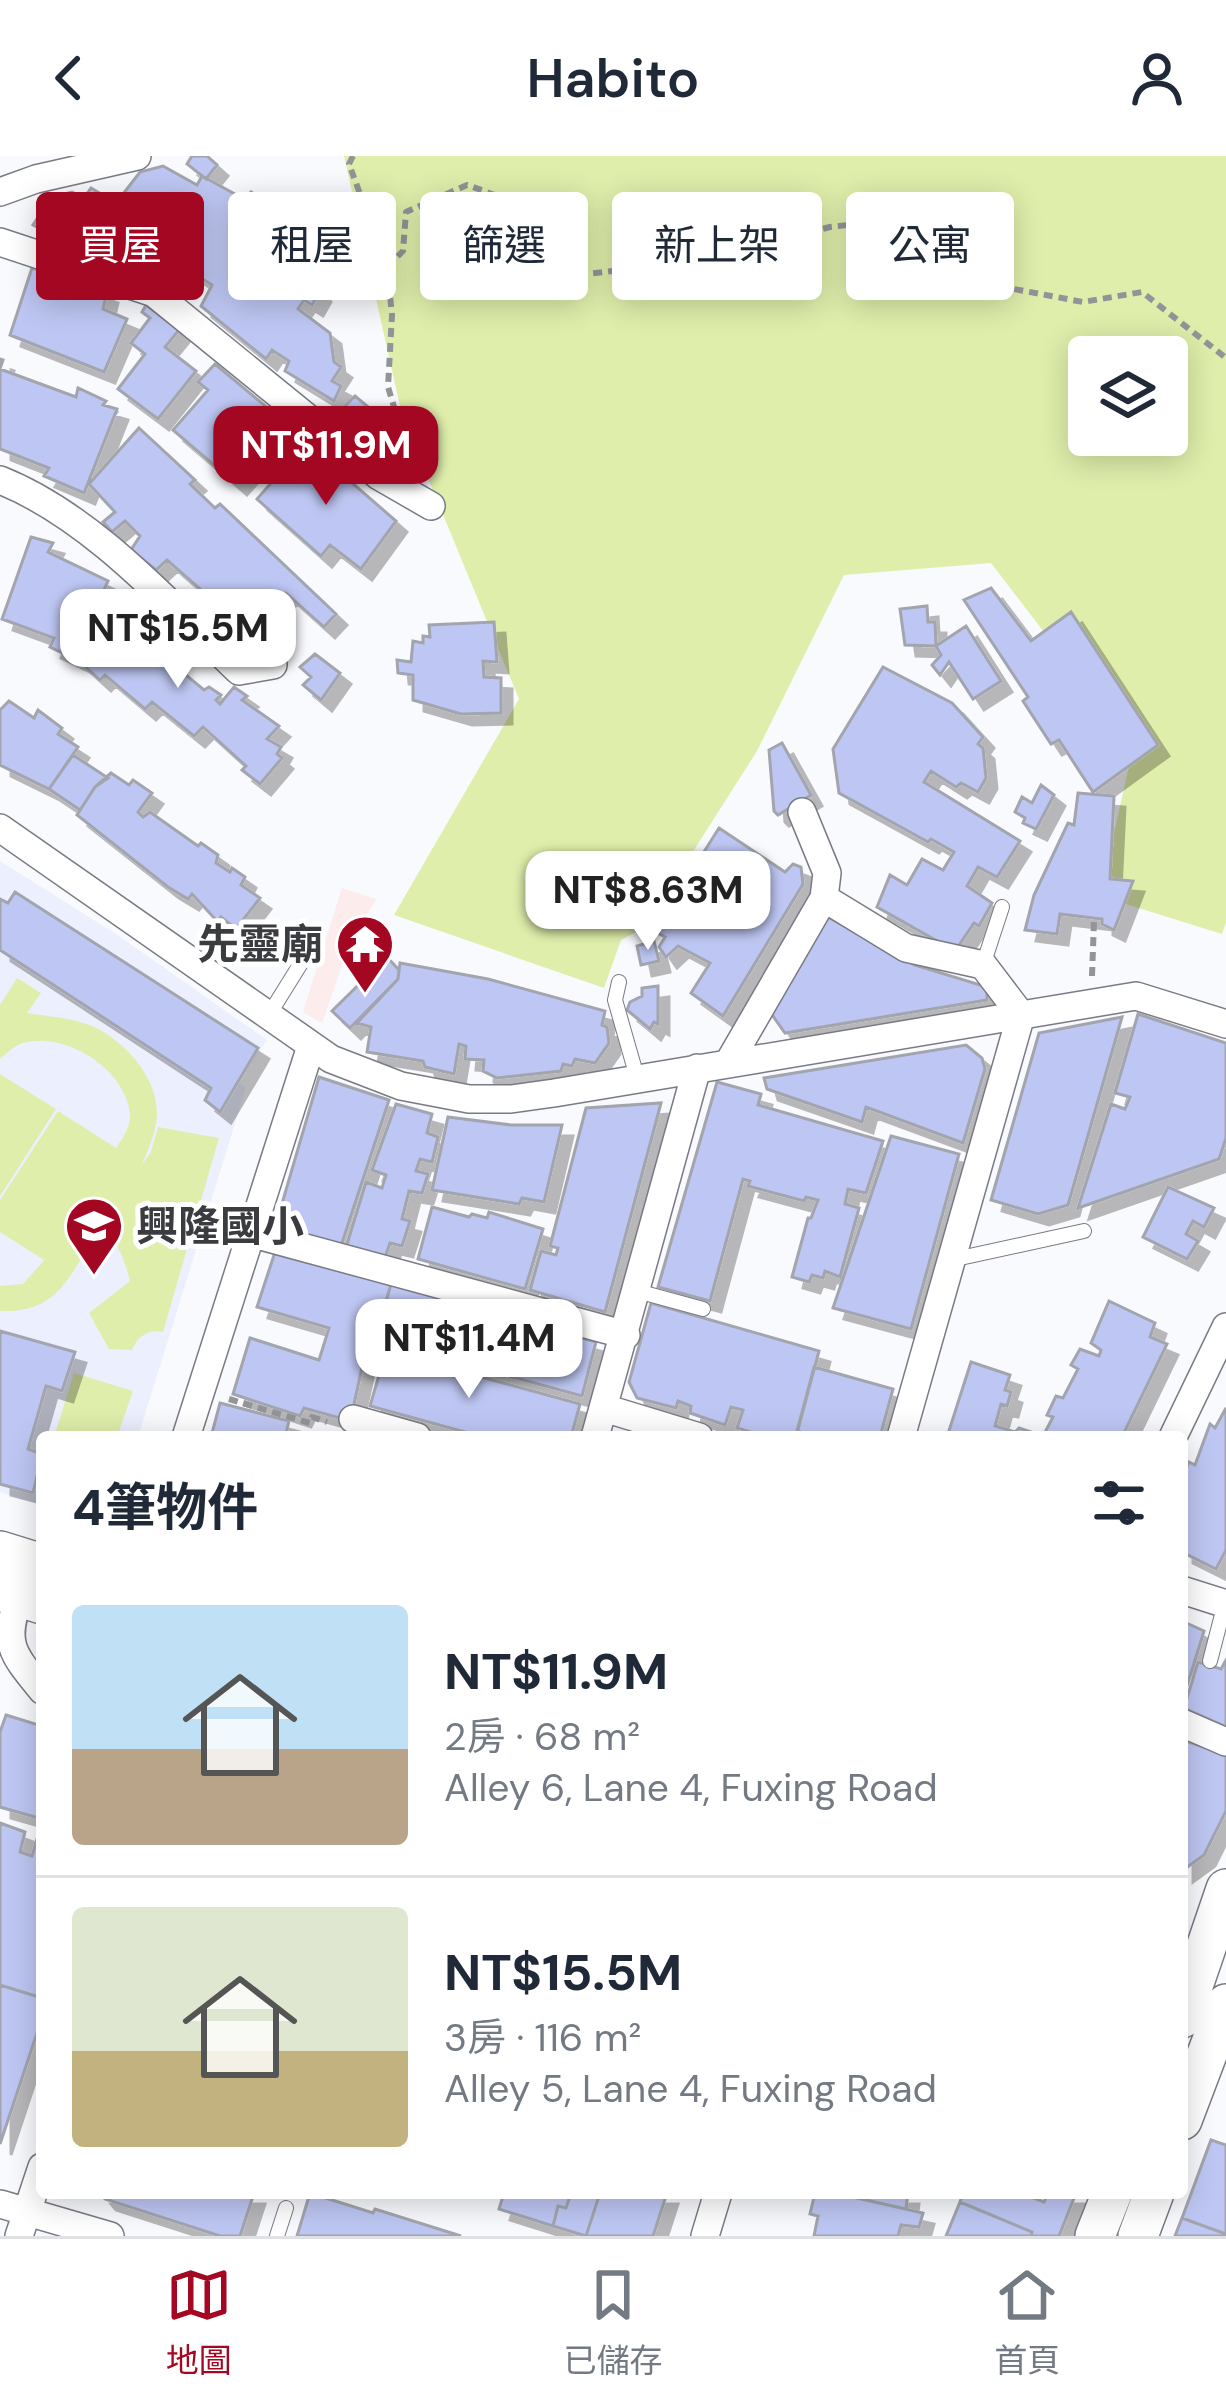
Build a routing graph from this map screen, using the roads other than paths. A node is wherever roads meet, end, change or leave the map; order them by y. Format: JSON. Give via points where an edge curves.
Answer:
{"nodes":[{"id":1,"x":137,"y":156,"type":"edge"},
{"id":2,"x":0,"y":192,"type":"edge"},
{"id":3,"x":0,"y":242,"type":"edge"},
{"id":4,"x":0,"y":480,"type":"edge"},
{"id":5,"x":431,"y":506,"type":"dead end"},
{"id":6,"x":273,"y":664,"type":"dead end"},
{"id":7,"x":802,"y":812,"type":"dead end"},
{"id":8,"x":0,"y":828,"type":"edge"},
{"id":9,"x":824,"y":898,"type":"junction"},
{"id":10,"x":1002,"y":907,"type":"dead end"},
{"id":11,"x":307,"y":936,"type":"dead end"},
{"id":12,"x":983,"y":964,"type":"junction"},
{"id":13,"x":620,"y":982,"type":"dead end"},
{"id":14,"x":270,"y":1013,"type":"junction"},
{"id":15,"x":1021,"y":1015,"type":"junction"},
{"id":16,"x":1226,"y":1024,"type":"edge"},
{"id":17,"x":311,"y":1046,"type":"junction"},
{"id":18,"x":729,"y":1062,"type":"junction"},
{"id":19,"x":697,"y":1068,"type":"junction"},
{"id":20,"x":638,"y":1077,"type":"junction"},
{"id":21,"x":1084,"y":1231,"type":"dead end"},
{"id":22,"x":250,"y":1233,"type":"junction"},
{"id":23,"x":951,"y":1260,"type":"junction"},
{"id":24,"x":637,"y":1291,"type":"junction"},
{"id":25,"x":703,"y":1309,"type":"dead end"},
{"id":26,"x":1226,"y":1327,"type":"edge"},
{"id":27,"x":626,"y":1335,"type":"junction"},
{"id":28,"x":604,"y":1408,"type":"junction"},
{"id":29,"x":353,"y":1419,"type":"road end"},
{"id":30,"x":188,"y":1431,"type":"edge"},
{"id":31,"x":396,"y":1431,"type":"edge"},
{"id":32,"x":597,"y":1431,"type":"edge"},
{"id":33,"x":679,"y":1431,"type":"edge"},
{"id":34,"x":903,"y":1431,"type":"edge"},
{"id":35,"x":1176,"y":1431,"type":"edge"},
{"id":36,"x":0,"y":1551,"type":"edge"},
{"id":37,"x":36,"y":1562,"type":"edge"},
{"id":38,"x":1188,"y":1591,"type":"edge"},
{"id":39,"x":20,"y":1597,"type":"edge"},
{"id":40,"x":1225,"y":1604,"type":"edge"},
{"id":41,"x":1210,"y":1661,"type":"dead end"},
{"id":42,"x":36,"y":1683,"type":"edge"},
{"id":43,"x":1188,"y":1726,"type":"edge"},
{"id":44,"x":1226,"y":1742,"type":"edge"},
{"id":45,"x":1212,"y":1916,"type":"edge"},
{"id":46,"x":1203,"y":1966,"type":"edge"},
{"id":47,"x":1188,"y":2003,"type":"edge"},
{"id":48,"x":1226,"y":2004,"type":"edge"},
{"id":49,"x":1188,"y":2104,"type":"edge"},
{"id":50,"x":36,"y":2179,"type":"edge"},
{"id":51,"x":716,"y":2199,"type":"edge"},
{"id":52,"x":1110,"y":2199,"type":"edge"},
{"id":53,"x":1152,"y":2199,"type":"edge"},
{"id":54,"x":286,"y":2208,"type":"dead end"},
{"id":55,"x":16,"y":2217,"type":"edge"},
{"id":56,"x":110,"y":2236,"type":"edge"},
{"id":57,"x":277,"y":2236,"type":"edge"},
{"id":58,"x":705,"y":2236,"type":"edge"},
{"id":59,"x":1095,"y":2236,"type":"edge"},
{"id":60,"x":1138,"y":2236,"type":"edge"}],
"edges":[{"from":1,"to":2,"type":"street"},
{"from":3,"to":5,"type":"street","via":[[154,292],[379,476]]},
{"from":4,"to":6,"type":"street","via":[[31,492],[127,563],[239,671]]},
{"from":7,"to":9,"type":"street","via":[[827,873]]},
{"from":8,"to":14,"type":"street"},
{"from":9,"to":12,"type":"street","via":[[906,948]]},
{"from":9,"to":18,"type":"street"},
{"from":10,"to":12,"type":"lane"},
{"from":11,"to":14,"type":"lane","via":[[303,960]]},
{"from":12,"to":15,"type":"street"},
{"from":13,"to":20,"type":"lane","via":[[615,1000]]},
{"from":14,"to":17,"type":"street"},
{"from":15,"to":16,"type":"street","via":[[1136,996]]},
{"from":15,"to":18,"type":"street"},
{"from":15,"to":23,"type":"street"},
{"from":17,"to":20,"type":"street","via":[[401,1086],[469,1099]]},
{"from":17,"to":22,"type":"street"},
{"from":18,"to":19,"type":"street"},
{"from":19,"to":20,"type":"street"},
{"from":19,"to":24,"type":"street"},
{"from":21,"to":23,"type":"lane"},
{"from":22,"to":27,"type":"street"},
{"from":22,"to":30,"type":"street"},
{"from":23,"to":34,"type":"street"},
{"from":24,"to":25,"type":"lane"},
{"from":24,"to":27,"type":"street"},
{"from":26,"to":35,"type":"street"},
{"from":27,"to":28,"type":"street"},
{"from":28,"to":32,"type":"street"},
{"from":28,"to":33,"type":"street"},
{"from":29,"to":31,"type":"street"},
{"from":36,"to":37,"type":"main road"},
{"from":38,"to":40,"type":"street"},
{"from":39,"to":42,"type":"street","via":[[8,1630],[17,1660]]},
{"from":40,"to":41,"type":"lane"},
{"from":43,"to":44,"type":"street"},
{"from":45,"to":46,"type":"main road"},
{"from":46,"to":47,"type":"main road"},
{"from":48,"to":49,"type":"main road"},
{"from":50,"to":55,"type":"street"},
{"from":51,"to":58,"type":"street"},
{"from":52,"to":59,"type":"main road"},
{"from":53,"to":60,"type":"main road"},
{"from":54,"to":57,"type":"lane"},
{"from":55,"to":56,"type":"street"}]}
